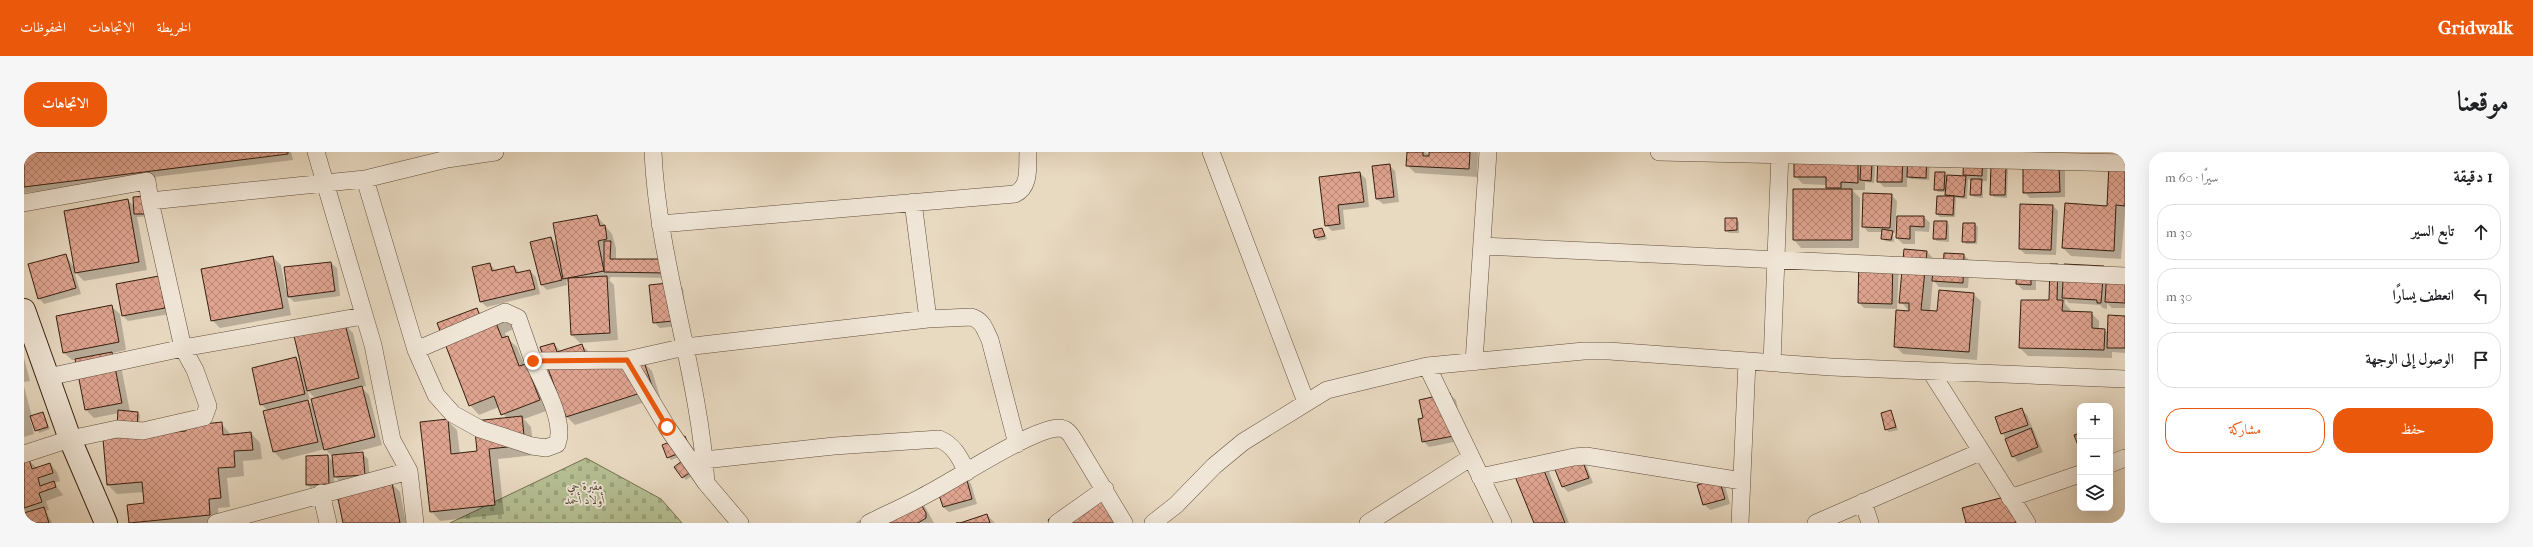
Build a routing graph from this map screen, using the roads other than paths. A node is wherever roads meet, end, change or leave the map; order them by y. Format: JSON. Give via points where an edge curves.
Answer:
{"nodes":[{"id":1,"x":316,"y":152,"type":"edge"},
{"id":2,"x":495,"y":152,"type":"edge"},
{"id":3,"x":653,"y":152,"type":"edge"},
{"id":4,"x":1028,"y":152,"type":"edge"},
{"id":5,"x":1211,"y":152,"type":"edge"},
{"id":6,"x":1488,"y":152,"type":"edge"},
{"id":7,"x":1659,"y":152,"type":"edge"},
{"id":8,"x":1780,"y":153,"type":"edge"},
{"id":9,"x":1981,"y":156,"type":"edge"},
{"id":10,"x":2125,"y":163,"type":"edge"},
{"id":11,"x":365,"y":179,"type":"junction"},
{"id":12,"x":324,"y":183,"type":"junction"},
{"id":13,"x":150,"y":201,"type":"junction"},
{"id":14,"x":913,"y":202,"type":"junction"},
{"id":15,"x":24,"y":203,"type":"edge"},
{"id":16,"x":660,"y":224,"type":"junction"},
{"id":17,"x":1482,"y":246,"type":"junction"},
{"id":18,"x":1776,"y":261,"type":"junction"},
{"id":19,"x":2125,"y":276,"type":"edge"},
{"id":20,"x":24,"y":310,"type":"edge"},
{"id":21,"x":363,"y":316,"type":"junction"},
{"id":22,"x":928,"y":319,"type":"junction"},
{"id":23,"x":685,"y":347,"type":"junction"},
{"id":24,"x":183,"y":348,"type":"junction"},
{"id":25,"x":416,"y":350,"type":"junction"},
{"id":26,"x":627,"y":360,"type":"junction"},
{"id":27,"x":533,"y":361,"type":"junction"},
{"id":28,"x":1746,"y":361,"type":"junction"},
{"id":29,"x":1474,"y":362,"type":"junction"},
{"id":30,"x":1772,"y":363,"type":"junction"},
{"id":31,"x":1427,"y":366,"type":"junction"},
{"id":32,"x":1930,"y":372,"type":"junction"},
{"id":33,"x":48,"y":377,"type":"junction"},
{"id":34,"x":2124,"y":382,"type":"edge"},
{"id":35,"x":1306,"y":402,"type":"junction"},
{"id":36,"x":70,"y":439,"type":"junction"},
{"id":37,"x":1017,"y":444,"type":"junction"},
{"id":38,"x":1980,"y":452,"type":"junction"},
{"id":39,"x":24,"y":454,"type":"edge"},
{"id":40,"x":1470,"y":458,"type":"junction"},
{"id":41,"x":2125,"y":458,"type":"edge"},
{"id":42,"x":704,"y":460,"type":"junction"},
{"id":43,"x":2113,"y":463,"type":"edge"},
{"id":44,"x":409,"y":471,"type":"junction"},
{"id":45,"x":967,"y":472,"type":"junction"},
{"id":46,"x":2077,"y":475,"type":"edge"},
{"id":47,"x":1480,"y":476,"type":"junction"},
{"id":48,"x":1742,"y":481,"type":"junction"},
{"id":49,"x":706,"y":483,"type":"junction"},
{"id":50,"x":1105,"y":489,"type":"junction"},
{"id":51,"x":321,"y":493,"type":"junction"},
{"id":52,"x":2010,"y":498,"type":"junction"},
{"id":53,"x":1863,"y":502,"type":"junction"},
{"id":54,"x":106,"y":523,"type":"edge"},
{"id":55,"x":216,"y":523,"type":"edge"},
{"id":56,"x":328,"y":523,"type":"edge"},
{"id":57,"x":415,"y":523,"type":"edge"},
{"id":58,"x":740,"y":523,"type":"edge"},
{"id":59,"x":869,"y":523,"type":"edge"},
{"id":60,"x":1057,"y":523,"type":"edge"},
{"id":61,"x":1124,"y":523,"type":"edge"},
{"id":62,"x":1153,"y":523,"type":"edge"},
{"id":63,"x":1368,"y":523,"type":"edge"},
{"id":64,"x":1503,"y":523,"type":"edge"},
{"id":65,"x":1740,"y":523,"type":"edge"},
{"id":66,"x":1816,"y":523,"type":"edge"},
{"id":67,"x":1870,"y":523,"type":"edge"},
{"id":68,"x":2027,"y":523,"type":"edge"}],
"edges":[{"from":1,"to":12,"type":"street"},
{"from":2,"to":11,"type":"street","via":[[447,159]]},
{"from":3,"to":16,"type":"street"},
{"from":4,"to":14,"type":"street","via":[[1027,180],[1025,186],[1015,194]]},
{"from":5,"to":35,"type":"street"},
{"from":6,"to":17,"type":"street"},
{"from":7,"to":8,"type":"street"},
{"from":8,"to":9,"type":"street"},
{"from":8,"to":18,"type":"street"},
{"from":9,"to":10,"type":"street"},
{"from":11,"to":12,"type":"street"},
{"from":11,"to":25,"type":"street"},
{"from":12,"to":13,"type":"street"},
{"from":12,"to":21,"type":"street"},
{"from":13,"to":15,"type":"street","via":[[147,181]]},
{"from":13,"to":24,"type":"street"},
{"from":14,"to":16,"type":"street"},
{"from":14,"to":22,"type":"street"},
{"from":16,"to":23,"type":"street"},
{"from":17,"to":18,"type":"street"},
{"from":17,"to":29,"type":"street"},
{"from":18,"to":19,"type":"street"},
{"from":18,"to":30,"type":"street"},
{"from":20,"to":33,"type":"main road"},
{"from":21,"to":24,"type":"street"},
{"from":21,"to":44,"type":"street","via":[[382,382],[392,440]]},
{"from":22,"to":23,"type":"street"},
{"from":22,"to":37,"type":"street","via":[[962,316],[977,319],[983,325],[990,340]]},
{"from":23,"to":26,"type":"street"},
{"from":23,"to":42,"type":"street"},
{"from":24,"to":33,"type":"street"},
{"from":24,"to":36,"type":"street","via":[[195,370],[208,406],[204,417],[143,431],[117,429]]},
{"from":25,"to":27,"type":"street","via":[[505,312],[518,318]]},
{"from":25,"to":27,"type":"street","via":[[436,395],[453,414],[480,429],[546,448],[557,444],[560,425]]},
{"from":26,"to":27,"type":"street"},
{"from":26,"to":49,"type":"street","via":[[667,427]]},
{"from":28,"to":29,"type":"street","via":[[1584,351]]},
{"from":28,"to":30,"type":"street"},
{"from":28,"to":48,"type":"street"},
{"from":29,"to":31,"type":"street"},
{"from":30,"to":32,"type":"street"},
{"from":31,"to":35,"type":"street","via":[[1327,390]]},
{"from":31,"to":40,"type":"street"},
{"from":32,"to":34,"type":"street"},
{"from":32,"to":38,"type":"street"},
{"from":33,"to":36,"type":"main road"},
{"from":35,"to":62,"type":"street","via":[[1243,442],[1214,466],[1176,505]]},
{"from":36,"to":39,"type":"street"},
{"from":36,"to":54,"type":"main road"},
{"from":37,"to":45,"type":"street"},
{"from":37,"to":50,"type":"street","via":[[1056,428],[1068,431]]},
{"from":38,"to":52,"type":"street"},
{"from":38,"to":53,"type":"street"},
{"from":40,"to":47,"type":"street"},
{"from":40,"to":63,"type":"street"},
{"from":41,"to":43,"type":"street"},
{"from":42,"to":45,"type":"street","via":[[834,446],[939,439],[948,442],[954,448]]},
{"from":42,"to":49,"type":"street"},
{"from":44,"to":51,"type":"street"},
{"from":44,"to":57,"type":"street"},
{"from":45,"to":59,"type":"street"},
{"from":46,"to":52,"type":"street"},
{"from":47,"to":48,"type":"street","via":[[1586,456]]},
{"from":47,"to":64,"type":"street"},
{"from":48,"to":65,"type":"street"},
{"from":49,"to":58,"type":"street"},
{"from":50,"to":60,"type":"street"},
{"from":50,"to":61,"type":"street"},
{"from":51,"to":55,"type":"street"},
{"from":51,"to":56,"type":"street"},
{"from":52,"to":68,"type":"street"},
{"from":53,"to":66,"type":"street"},
{"from":53,"to":67,"type":"street"}]}
